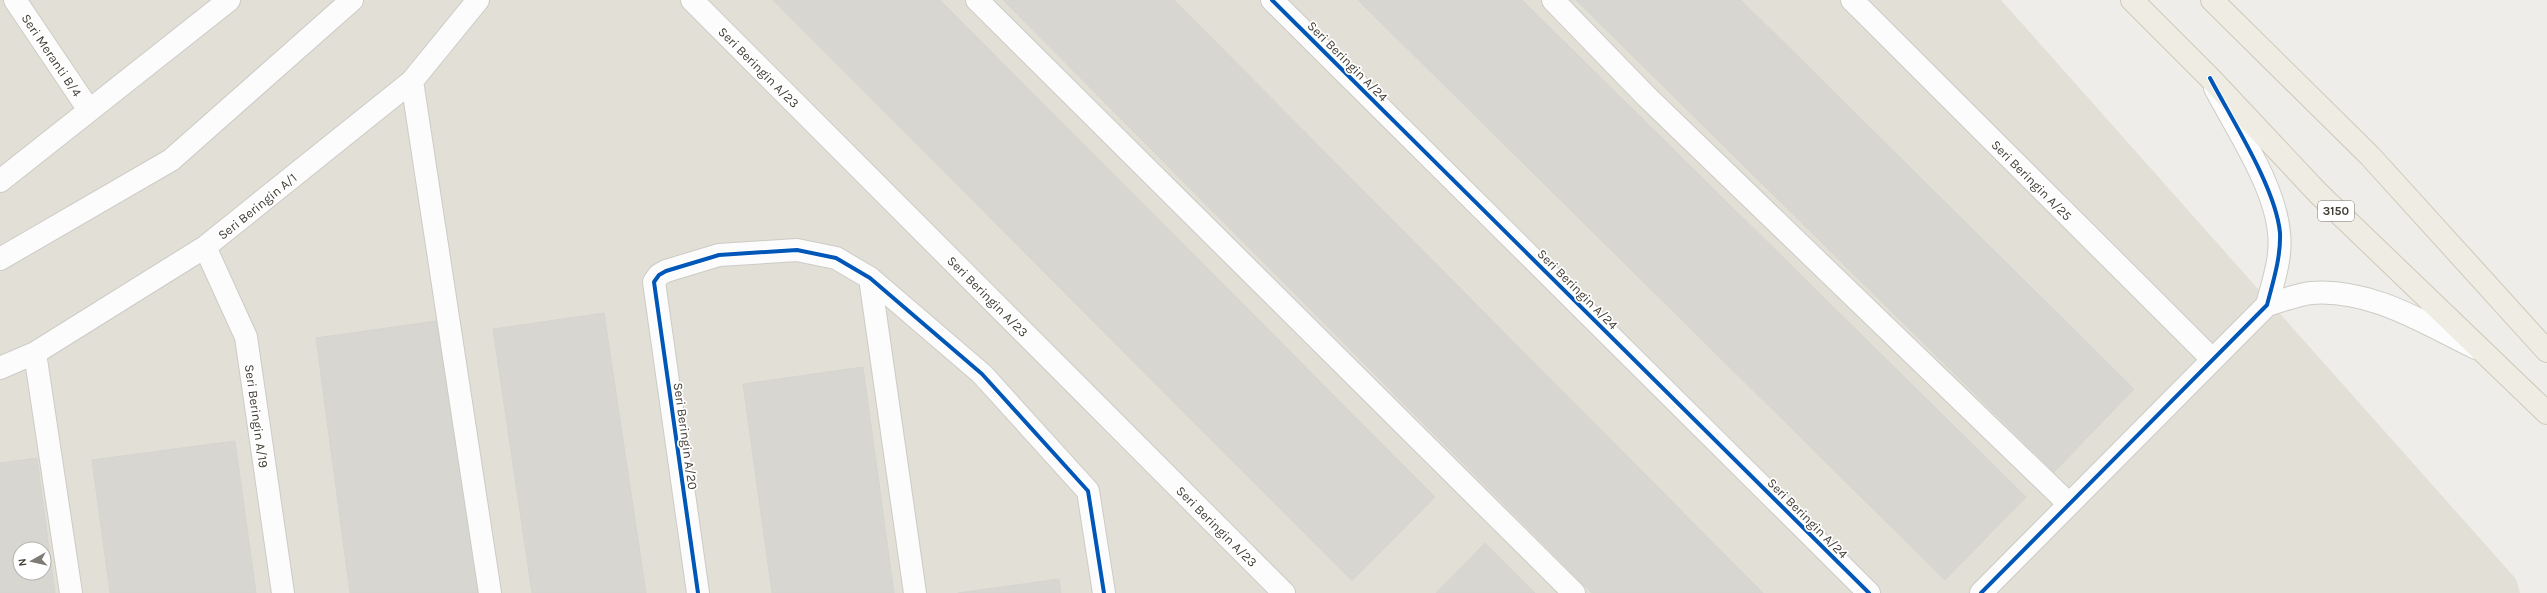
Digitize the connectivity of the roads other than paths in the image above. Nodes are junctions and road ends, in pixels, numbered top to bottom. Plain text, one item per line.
1 (15, 0) edge
2 (229, 0) edge
3 (352, 0) edge
4 (478, 0) edge
5 (692, 0) edge
6 (977, 0) edge
7 (1272, 0) edge
8 (1553, 0) edge
9 (1852, 0) edge
10 (2132, 0) edge
11 (2212, 0) edge
12 (2210, 78) junction
13 (412, 81) junction
14 (89, 110) junction
15 (0, 181) edge
16 (205, 248) junction
17 (0, 259) edge
18 (870, 278) junction
19 (2267, 305) junction
20 (2476, 348) junction
21 (2547, 351) edge
22 (35, 353) junction
23 (2212, 359) junction
24 (0, 368) edge
25 (2547, 414) edge
26 (2069, 504) junction
27 (71, 593) edge
28 (283, 593) edge
29 (490, 593) edge
30 (698, 593) edge
31 (915, 593) edge
32 (1104, 593) edge
33 (1284, 593) edge
34 (1574, 593) edge
35 (1869, 593) edge
36 (1981, 593) edge

1 - 14 street, Seri Meranti B/4
2 - 14 street
3 - 17 street
4 - 13 street, Seri Beringin A/1
5 - 33 street, Seri Beringin A/23
6 - 34 street
7 - 35 street, Seri Beringin A/24
8 - 26 street
9 - 23 street, Seri Beringin A/25
10 - 12 main road, 3150
11 - 21 main road
12 - 19 street
12 - 20 main road, 3150
13 - 16 street, Seri Beringin A/1
13 - 29 street
14 - 15 street
16 - 22 street, Seri Beringin A/1
16 - 28 street, Seri Beringin A/19
18 - 30 street, Seri Beringin A/20
18 - 31 street
18 - 32 street
19 - 20 street
19 - 23 street
20 - 25 main road, 3150
22 - 24 street, Seri Beringin A/1
22 - 27 street
23 - 26 street
26 - 36 street

